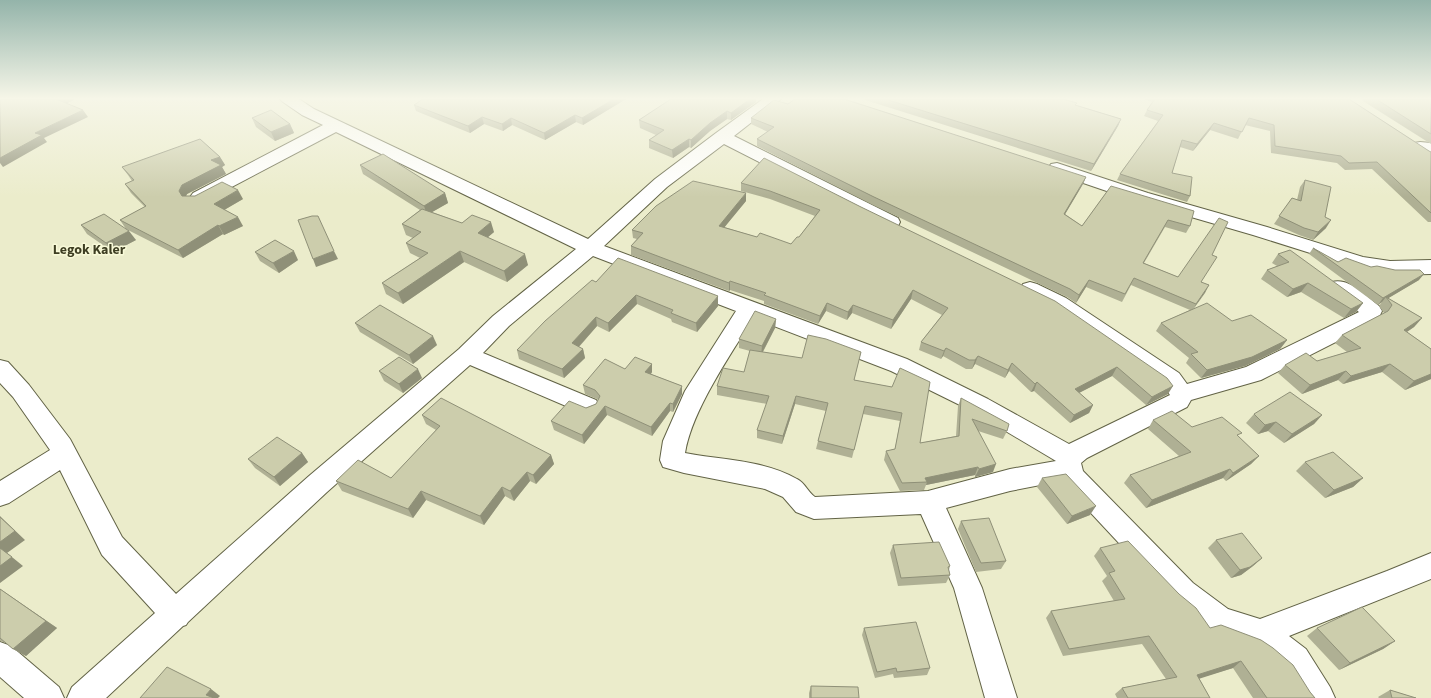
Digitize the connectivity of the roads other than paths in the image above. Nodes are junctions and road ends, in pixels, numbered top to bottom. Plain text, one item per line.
1 (325, 132) edge
2 (348, 132) edge
3 (727, 132) edge
4 (722, 136) junction
5 (1044, 164) edge
6 (194, 199) edge
7 (909, 230) edge
8 (1260, 231) junction
9 (590, 248) junction
10 (1431, 267) edge
11 (1009, 279) edge
12 (749, 307) junction
13 (467, 355) junction
14 (0, 368) edge
15 (1182, 394) junction
16 (588, 406) edge
17 (64, 454) junction
18 (1069, 463) junction
19 (0, 495) edge
20 (928, 502) junction
21 (1431, 566) edge
22 (176, 615) junction
23 (1260, 633) junction
24 (0, 657) edge
25 (48, 698) edge
26 (83, 698) edge
27 (1001, 698) edge
28 (1319, 698) edge

1 - 6 street
2 - 9 street
3 - 4 street
4 - 7 street
4 - 9 street
5 - 8 street
8 - 10 street
8 - 15 street
9 - 12 street
9 - 13 street
11 - 15 street
12 - 18 street
12 - 20 street
13 - 16 street
13 - 22 street
14 - 17 street
15 - 18 street
17 - 19 street
17 - 22 street
18 - 20 street
18 - 23 street
20 - 27 street
21 - 23 street
22 - 26 street
23 - 28 street
24 - 25 street

